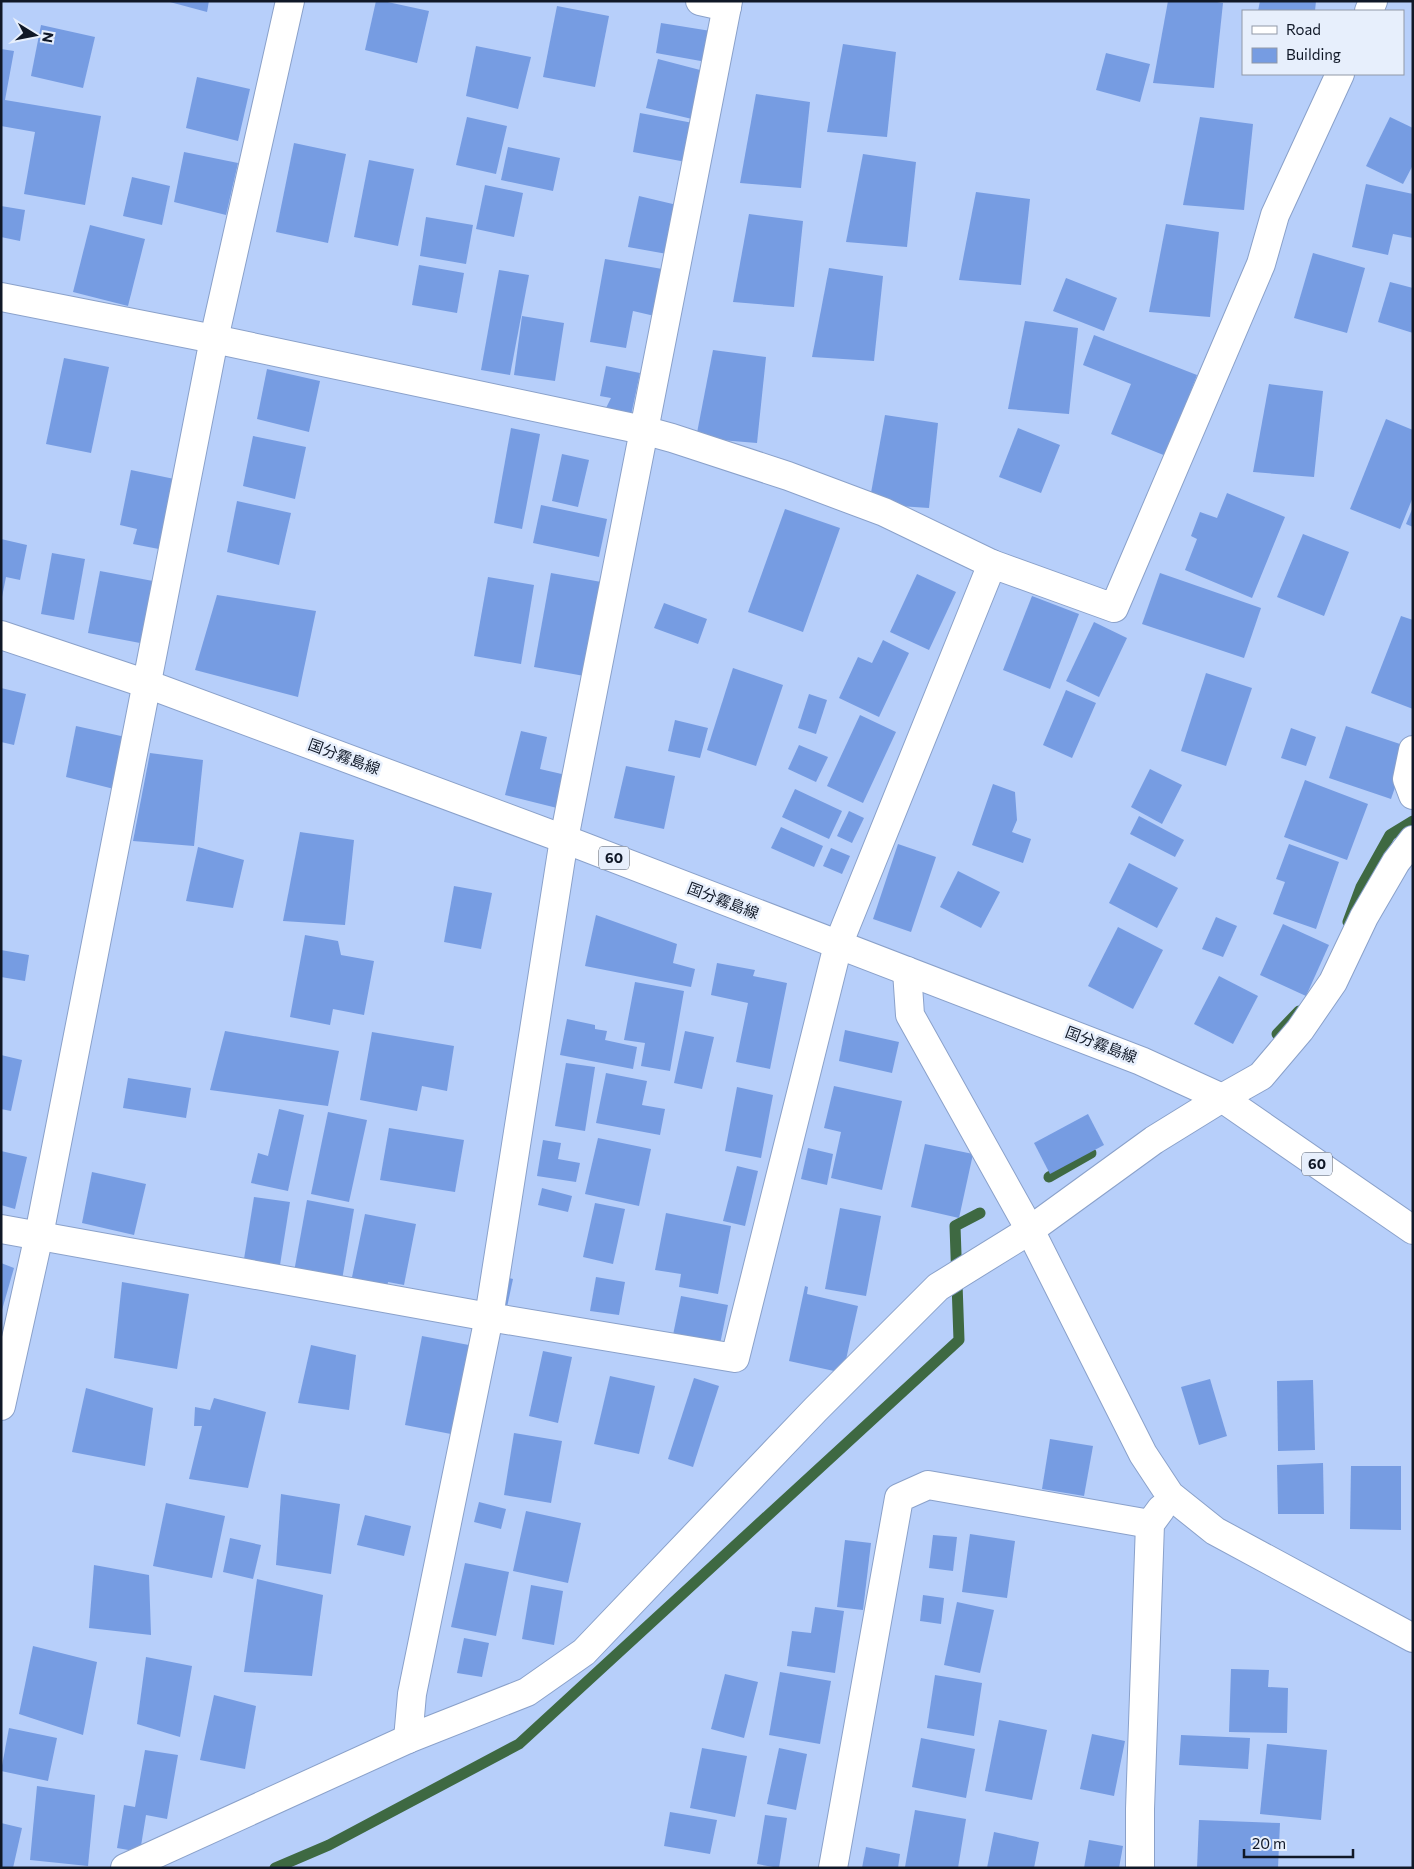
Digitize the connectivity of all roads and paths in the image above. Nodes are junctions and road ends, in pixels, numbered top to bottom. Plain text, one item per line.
1 (290, 1) edge
2 (700, 1) edge
3 (727, 4) edge
4 (1340, 75) edge
5 (1, 297) edge
6 (214, 339) junction
7 (643, 430) junction
8 (992, 564) junction
9 (1, 634) edge
10 (147, 684) junction
11 (1413, 750) edge
12 (1410, 787) edge
13 (564, 839) junction
14 (1413, 840) edge
15 (838, 945) junction
16 (907, 971) junction
17 (1222, 1098) junction
18 (1, 1229) edge
19 (1030, 1230) junction
20 (1413, 1230) edge
21 (38, 1235) junction
22 (489, 1317) junction
23 (1, 1406) edge
24 (1170, 1495) junction
25 (1150, 1524) junction
26 (1413, 1638) edge
27 (408, 1739) junction
28 (125, 1868) edge
29 (833, 1868) edge
30 (1140, 1868) edge

1 - 6 street
2 - 3 street
3 - 7 street
4 - 8 street
5 - 6 street
6 - 7 street
6 - 10 street
7 - 8 street
7 - 13 street
8 - 15 street
9 - 10 street, 国分霧島線 / 60
10 - 13 street, 国分霧島線 / 60
10 - 21 street
11 - 12 street
13 - 15 street, 国分霧島線 / 60
13 - 22 street
14 - 17 street
15 - 16 street, 国分霧島線 / 60
15 - 22 street
16 - 17 street, 国分霧島線 / 60
16 - 19 street
17 - 19 street
17 - 20 street, 国分霧島線 / 60
18 - 21 street
19 - 24 street
19 - 27 street
21 - 22 street
21 - 23 street
22 - 27 street
24 - 25 street
24 - 26 street
25 - 29 street
25 - 30 street
27 - 28 street

